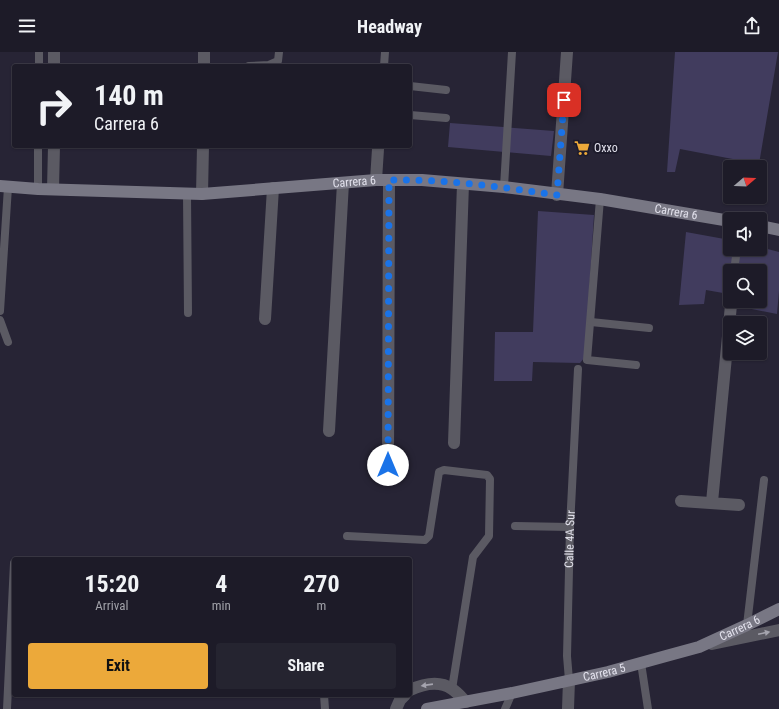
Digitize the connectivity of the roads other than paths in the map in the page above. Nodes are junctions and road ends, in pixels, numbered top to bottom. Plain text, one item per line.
1 (39, 52) edge
2 (54, 52) edge
3 (204, 52) edge
4 (279, 52) edge
5 (385, 52) edge
6 (512, 52) edge
7 (567, 52) edge
8 (39, 64) edge
9 (54, 64) edge
10 (204, 64) edge
11 (270, 64) edge
12 (384, 64) edge
13 (412, 86) edge
14 (446, 90) dead end
15 (412, 115) edge
16 (446, 118) dead end
17 (38, 148) edge
18 (54, 148) edge
19 (203, 148) edge
20 (378, 148) edge
21 (376, 180) junction
22 (389, 180) junction
23 (343, 183) junction
24 (462, 184) junction
25 (4, 187) edge
26 (273, 188) junction
27 (504, 188) junction
28 (53, 189) junction
29 (38, 190) junction
30 (188, 194) junction
31 (202, 194) junction
32 (557, 195) junction
33 (600, 199) junction
34 (723, 220) edge
35 (767, 227) edge
36 (779, 230) edge
37 (731, 308) edge
38 (0, 311) edge
39 (188, 312) dead end
40 (265, 319) dead end
41 (0, 320) edge
42 (591, 322) junction
43 (649, 328) dead end
44 (8, 342) dead end
45 (636, 365) dead end
46 (578, 369) dead end
47 (330, 431) dead end
48 (454, 443) dead end
49 (388, 465) dead end
50 (764, 480) dead end
51 (681, 501) dead end
52 (712, 502) junction
53 (739, 505) dead end
54 (515, 526) dead end
55 (570, 527) junction
56 (347, 536) dead end
57 (12, 603) edge
58 (779, 608) edge
59 (747, 625) junction
60 (779, 630) edge
61 (699, 647) junction
62 (641, 663) junction
63 (569, 680) junction
64 (452, 688) junction
65 (412, 689) edge
66 (512, 694) junction
67 (324, 697) edge
68 (403, 697) edge
69 (466, 702) junction
70 (7, 709) edge
71 (325, 709) edge
72 (396, 709) edge
73 (427, 709) edge
74 (505, 709) edge
75 (568, 709) edge
76 (648, 709) edge

1 - 8 lane
2 - 9 street
3 - 10 street
4 - 11 lane
5 - 12 lane
6 - 27 lane
7 - 32 street
13 - 14 lane
15 - 16 lane
17 - 29 lane
18 - 28 street
19 - 31 street
20 - 21 street
21 - 22 main road, Carrera 6
21 - 23 main road, Carrera 6
22 - 24 main road, Carrera 6
22 - 49 street
23 - 26 main road, Carrera 6
23 - 47 street
24 - 27 main road, Carrera 6
24 - 48 street
25 - 29 main road, Carrera 6
25 - 38 lane
26 - 31 main road, Carrera 6
26 - 40 street
27 - 32 main road, Carrera 6
28 - 29 main road, Carrera 6
28 - 30 main road, Carrera 6
30 - 31 main road, Carrera 6
30 - 39 lane
32 - 33 main road, Carrera 6
33 - 34 main road, Carrera 6
33 - 42 lane
35 - 36 main road
37 - 52 street
41 - 44 lane
42 - 43 lane
42 - 45 lane
46 - 55 lane, Calle 4A Sur
50 - 59 lane
51 - 52 street
52 - 53 street
54 - 55 lane
55 - 63 lane, Calle 4A Sur
56 - 64 lane
57 - 70 lane
58 - 59 main road, Carrera 6
59 - 61 main road, Carrera 6
61 -> 60 street, Carrera 5
61 - 62 main road, Carrera 5
62 - 63 main road, Carrera 5
62 - 76 lane
63 - 66 main road, Carrera 5
63 - 75 street, Calle 4A Sur
64 -> 65 street
64 - 69 street
66 - 69 main road, Carrera 5
66 - 74 lane
67 - 71 lane
68 - 72 street
69 - 73 main road, Carrera 5

